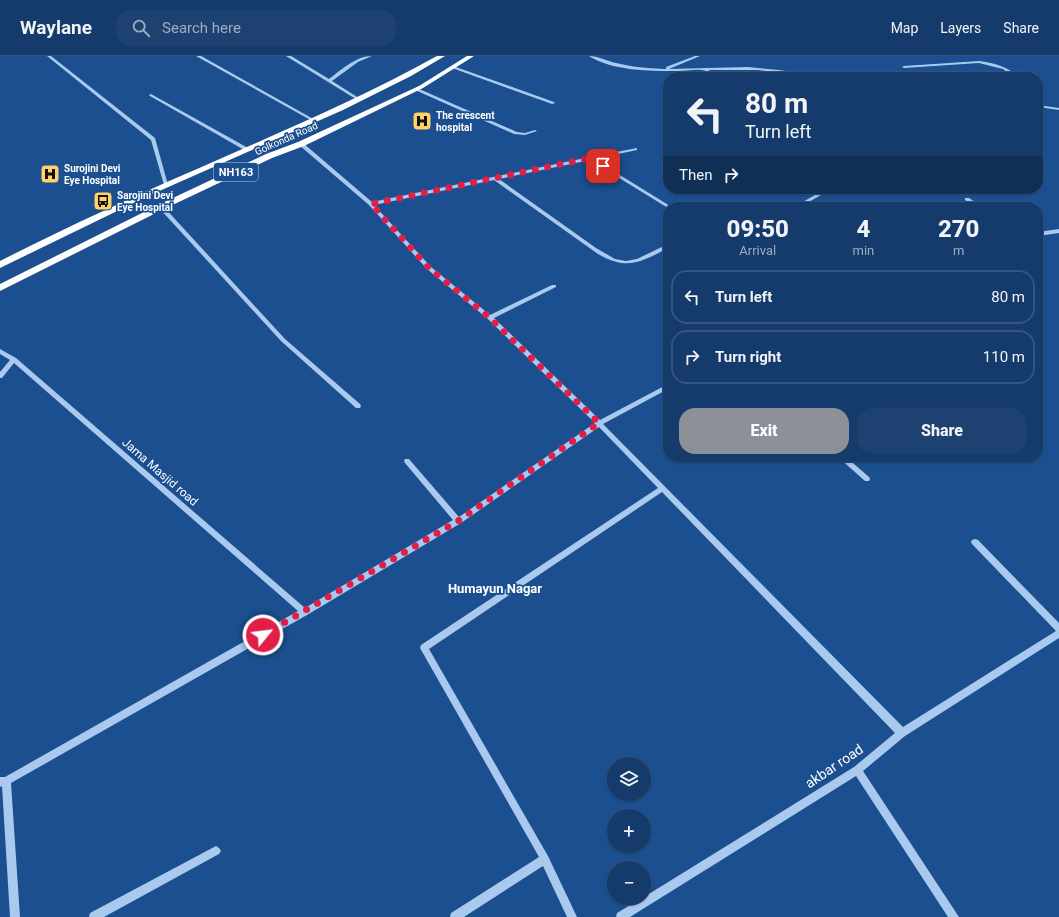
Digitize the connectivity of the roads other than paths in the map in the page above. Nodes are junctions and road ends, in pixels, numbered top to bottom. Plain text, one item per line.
1 (49, 56) edge
2 (198, 56) edge
3 (288, 56) edge
4 (370, 56) edge
5 (442, 56) edge
6 (471, 56) edge
7 (591, 56) edge
8 (698, 56) edge
9 (453, 67) junction
10 (904, 67) dead end
11 (703, 68) junction
12 (659, 71) junction
13 (711, 72) edge
14 (785, 72) edge
15 (1011, 72) edge
16 (330, 82) junction
17 (416, 89) junction
18 (150, 95) dead end
19 (360, 100) junction
20 (554, 103) dead end
21 (1043, 107) edge
22 (1059, 109) edge
23 (315, 121) junction
24 (536, 131) dead end
25 (301, 144) junction
26 (635, 149) dead end
27 (248, 150) junction
28 (590, 158) junction
29 (495, 178) junction
30 (166, 185) junction
31 (822, 194) edge
32 (968, 199) dead end
33 (809, 202) edge
34 (973, 202) edge
35 (371, 204) junction
36 (663, 204) edge
37 (161, 207) junction
38 (1059, 231) edge
39 (1043, 233) edge
40 (663, 248) edge
41 (0, 265) edge
42 (554, 286) dead end
43 (0, 288) edge
44 (490, 318) junction
45 (0, 351) edge
46 (14, 359) junction
47 (0, 376) edge
48 (663, 389) edge
49 (358, 406) dead end
50 (599, 423) junction
51 (407, 461) dead end
52 (847, 462) edge
53 (867, 479) dead end
54 (663, 488) junction
55 (458, 521) junction
56 (976, 542) dead end
57 (304, 612) junction
58 (1059, 629) edge
59 (1059, 634) edge
60 (902, 733) junction
61 (857, 770) junction
62 (3, 782) edge
63 (216, 851) dead end
64 (546, 859) junction
65 (14, 917) edge
66 (94, 917) edge
67 (455, 917) edge
68 (572, 917) edge
69 (621, 917) edge
70 (954, 917) edge

1 - 30 street
2 - 23 street
3 - 16 street
4 - 16 street
5 - 19 highway, Golkonda Road / NH163
6 - 9 highway, Golkonda Road / NH163
7 - 12 street
8 - 12 street
9 - 17 highway, Golkonda Road / NH163
9 - 20 street
10 - 15 street
11 - 12 street
11 - 13 street
11 - 14 street
16 - 19 street
17 - 24 street
17 - 25 highway, Golkonda Road / NH163
18 - 27 street
19 - 23 highway, Golkonda Road / NH163
21 - 22 street
23 - 27 highway, Golkonda Road / NH163
25 - 35 street
25 - 37 highway, Golkonda Road / NH163
26 - 28 street
27 - 30 highway, Golkonda Road / NH163
28 - 29 street
28 - 36 street
29 - 35 street
29 - 40 street
30 - 41 highway, Golkonda Road / NH163
31 - 33 street
32 - 34 street
35 - 44 street
37 - 43 highway, Golkonda Road / NH163
37 - 49 street
38 - 39 street
42 - 44 street
44 - 50 street
45 - 46 street, Jama Masjid road
46 - 47 street
46 - 57 street, Jama Masjid road
48 - 50 street
50 - 54 street
50 - 55 street
51 - 55 street
52 - 53 street
54 - 60 street
54 - 64 street
55 - 57 street
56 - 58 street
57 - 62 street
59 - 60 street, akbar road
60 - 61 street, akbar road
61 - 69 street, akbar road
61 - 70 street
62 - 65 street
63 - 66 street
64 - 67 street
64 - 68 street

